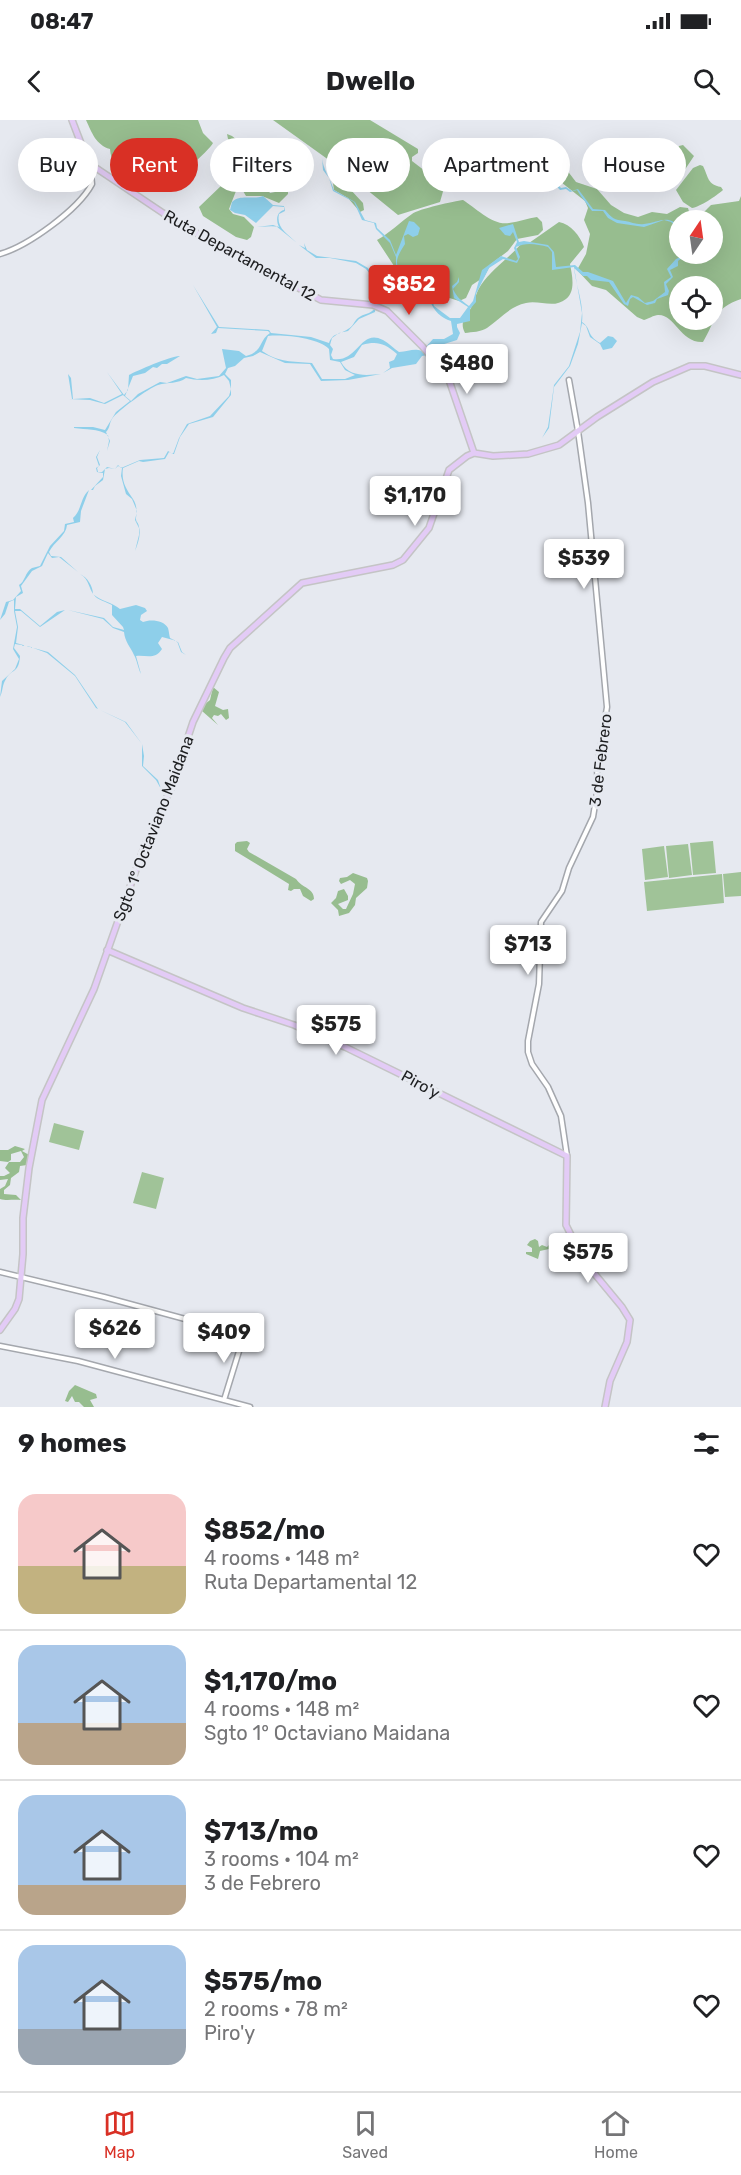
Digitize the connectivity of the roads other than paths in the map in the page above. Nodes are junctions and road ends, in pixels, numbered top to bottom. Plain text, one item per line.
1 (72, 120) edge
2 (79, 138) edge
3 (98, 167) edge
4 (86, 192) edge
5 (0, 254) edge
6 (741, 375) edge
7 (569, 380) dead end
8 (578, 431) junction
9 (474, 453) junction
10 (107, 950) junction
11 (567, 1156) junction
12 (0, 1272) edge
13 (21, 1277) junction
14 (0, 1330) edge
15 (0, 1346) edge
16 (224, 1400) junction
17 (250, 1407) edge
18 (605, 1407) edge

1 - 2 main road
3 - 9 main road, Ruta Departamental 12
4 - 5 street
6 - 8 main road
7 - 8 street, 3 de Febrero
8 - 9 main road
8 - 11 street, 3 de Febrero
9 - 10 main road, Sgto 1° Octaviano Maidana
10 - 11 main road, Piro'y
10 - 13 main road, Sgto 1° Octaviano Maidana
11 - 18 main road
12 - 13 street
13 - 14 main road, Sgto 1° Octaviano Maidana
13 - 16 street
15 - 16 street
16 - 17 street

